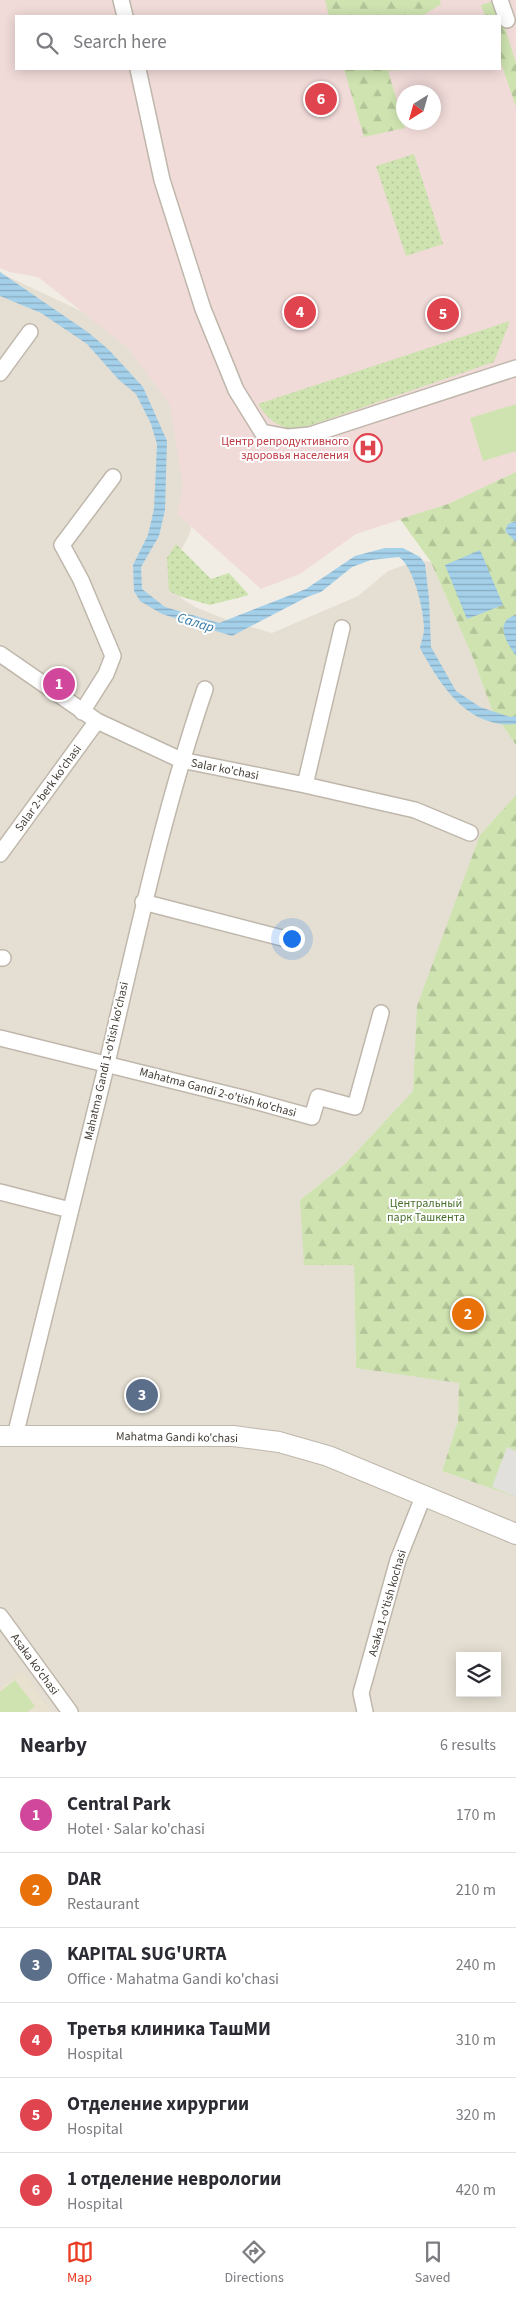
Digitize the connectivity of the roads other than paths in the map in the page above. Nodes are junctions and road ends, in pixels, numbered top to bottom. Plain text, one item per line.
1 (121, 0) edge
2 (500, 0) edge
3 (125, 15) edge
4 (507, 20) dead end
5 (138, 70) edge
6 (30, 332) dead end
7 (516, 368) edge
8 (0, 373) edge
9 (112, 477) dead end
10 (342, 628) dead end
11 (0, 654) edge
12 (205, 689) dead end
13 (82, 712) junction
14 (97, 721) junction
15 (181, 760) junction
16 (305, 784) junction
17 (470, 834) dead end
18 (0, 854) edge
19 (144, 902) junction
20 (286, 939) dead end
21 (381, 1013) dead end
22 (0, 1038) edge
23 (107, 1064) junction
24 (0, 1192) edge
25 (70, 1210) junction
26 (8, 1436) edge
27 (423, 1496) junction
28 (516, 1534) edge
29 (0, 1616) edge
30 (70, 1712) edge
31 (365, 1712) edge

1 - 3 street
2 - 4 street
5 - 7 street
6 - 8 street
9 - 13 street
10 - 16 street
11 - 13 street, Salar ko'chasi
12 - 15 street, Mahatma Gandi 1-o'tish ko'chasi
13 - 14 street, Salar ko'chasi
14 - 15 street, Salar ko'chasi
14 - 18 street, Salar 2-berk ko'chasi
15 - 16 street, Salar ko'chasi
15 - 19 street, Mahatma Gandi 1-o'tish ko'chasi
16 - 17 street, Salar ko'chasi
19 - 20 street
19 - 23 street, Mahatma Gandi 1-o'tish ko'chasi
21 - 23 street, Mahatma Gandi 2-o'tish ko'chasi
22 - 23 street, Mahatma Gandi 2-o'tish ko'chasi
23 - 25 street, Mahatma Gandi 1-o'tish ko'chasi
24 - 25 street
25 - 26 street, Mahatma Gandi 1-o'tish ko'chasi
26 - 27 street, Mahatma Gandi ko'chasi
27 - 28 street, Mahatma Gandi ko'chasi
27 - 31 street, Asaka 1-o'tish kochasi
29 - 30 street, Asaka ko'chasi

